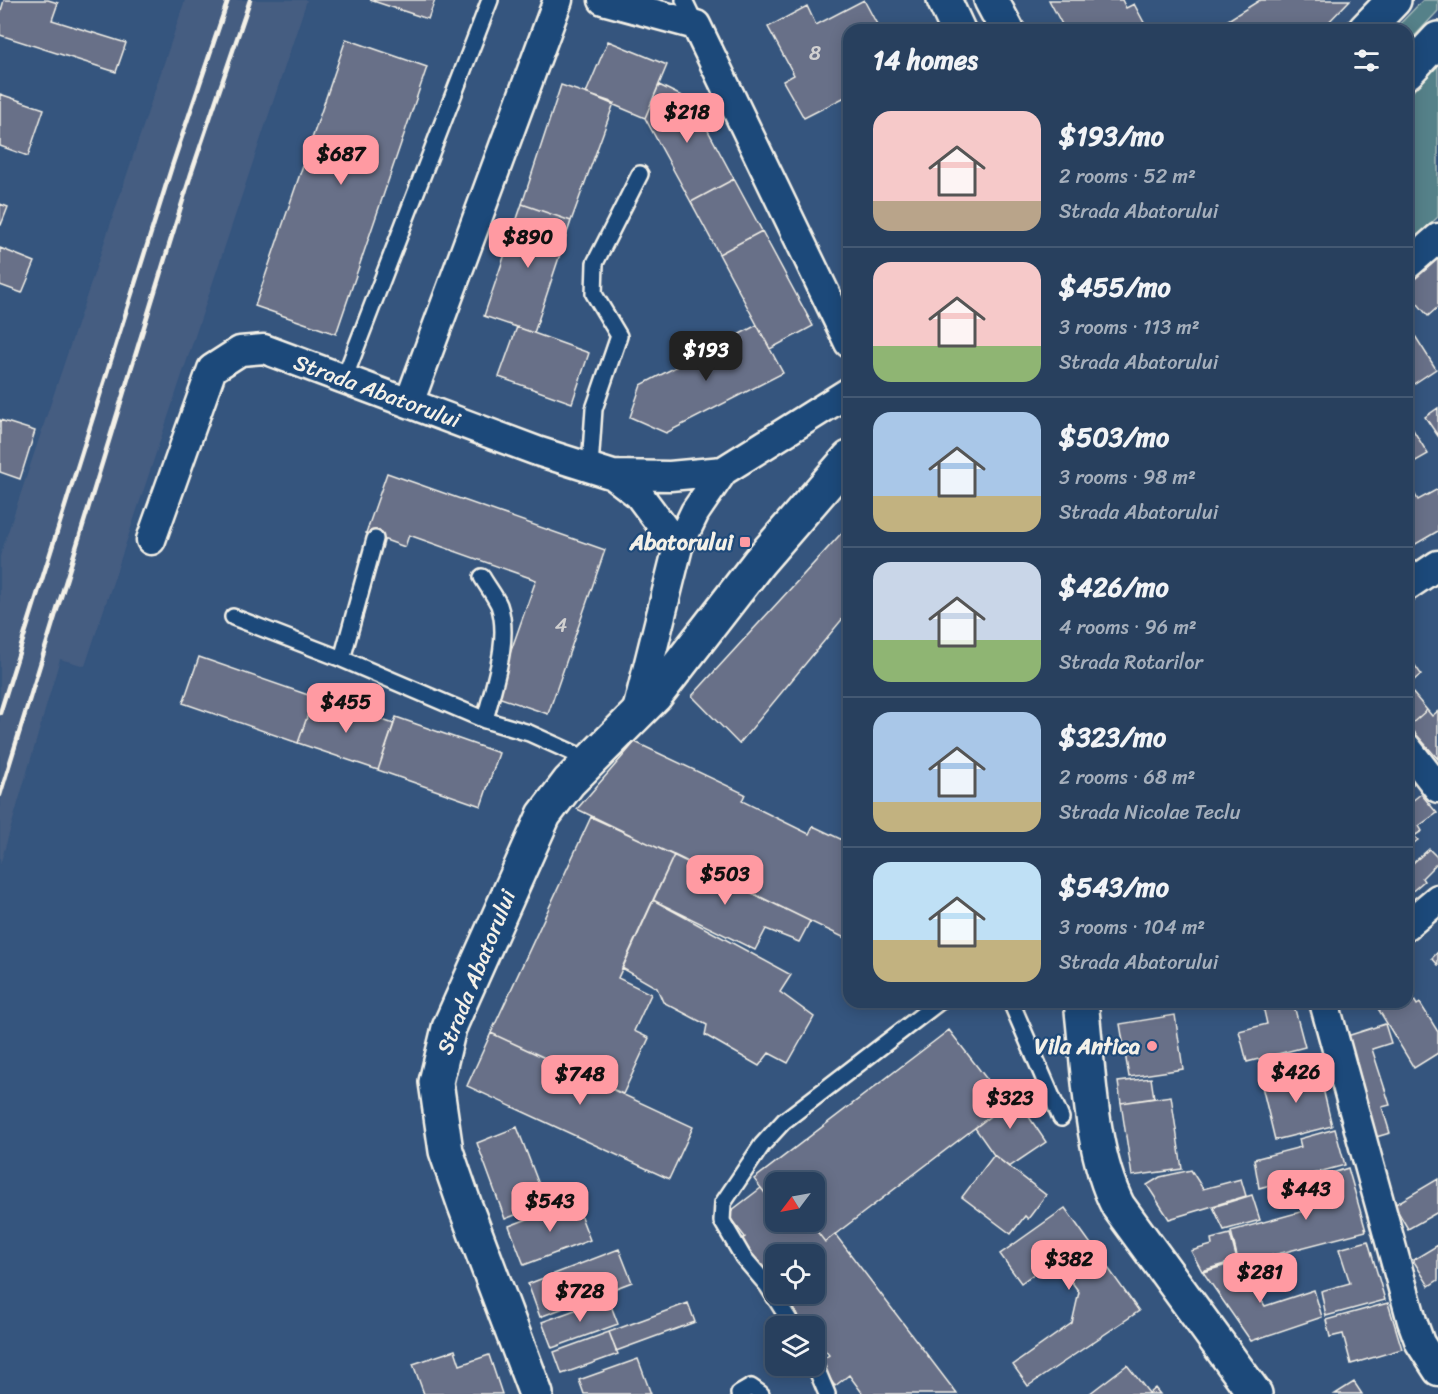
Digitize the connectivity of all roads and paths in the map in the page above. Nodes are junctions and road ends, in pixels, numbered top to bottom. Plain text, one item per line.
1 (490, 0) edge
2 (558, 0) edge
3 (603, 0) edge
4 (684, 0) edge
5 (944, 0) edge
6 (992, 0) edge
7 (1393, 0) edge
8 (955, 24) edge
9 (1004, 24) edge
10 (1371, 24) edge
11 (696, 25) junction
12 (1438, 39) edge
13 (1413, 66) edge
14 (640, 174) dead end
15 (1438, 238) edge
16 (1413, 260) edge
17 (843, 330) edge
18 (344, 379) junction
19 (843, 396) edge
20 (409, 403) junction
21 (843, 465) edge
22 (602, 471) junction
23 (723, 471) junction
24 (375, 539) dead end
25 (151, 540) dead end
26 (678, 547) junction
27 (1438, 566) edge
28 (482, 577) dead end
29 (1413, 582) edge
30 (233, 617) dead end
31 (342, 659) junction
32 (635, 719) junction
33 (485, 720) junction
34 (1413, 756) edge
35 (591, 761) junction
36 (1438, 788) edge
37 (1438, 899) edge
38 (1413, 920) edge
39 (931, 1008) edge
40 (1014, 1008) edge
41 (1082, 1008) edge
42 (1326, 1008) edge
43 (1061, 1118) dead end
44 (787, 1316) edge
45 (1438, 1371) edge
46 (820, 1376) edge
47 (536, 1394) edge
48 (739, 1394) edge
49 (761, 1394) edge
50 (827, 1394) edge
51 (1255, 1394) edge

1 - 18 lane
2 - 20 street
3 - 11 street
4 - 11 lane
5 - 8 main road
6 - 9 main road
7 - 10 main road
11 - 17 street
12 - 13 main road
14 - 22 lane
15 - 16 street
18 - 20 street, Strada Abatorului
18 - 25 street, Strada Abatorului
19 - 23 street, Strada Abatorului
20 - 22 street, Strada Abatorului
21 - 32 main road, Strada Abatorului
22 - 23 street, Strada Abatorului
22 - 26 street
23 - 26 street, Strada Abatorului
24 - 31 lane
26 - 32 street, Strada Abatorului
27 - 29 street
28 - 33 lane
30 - 31 lane
31 - 33 lane
32 - 35 main road, Strada Abatorului
33 - 35 lane
34 - 36 street
35 - 47 main road, Strada Abatorului
37 - 38 street
39 - 44 lane
40 - 43 lane
41 - 51 main road
42 - 45 street
46 - 50 lane
48 - 49 lane

